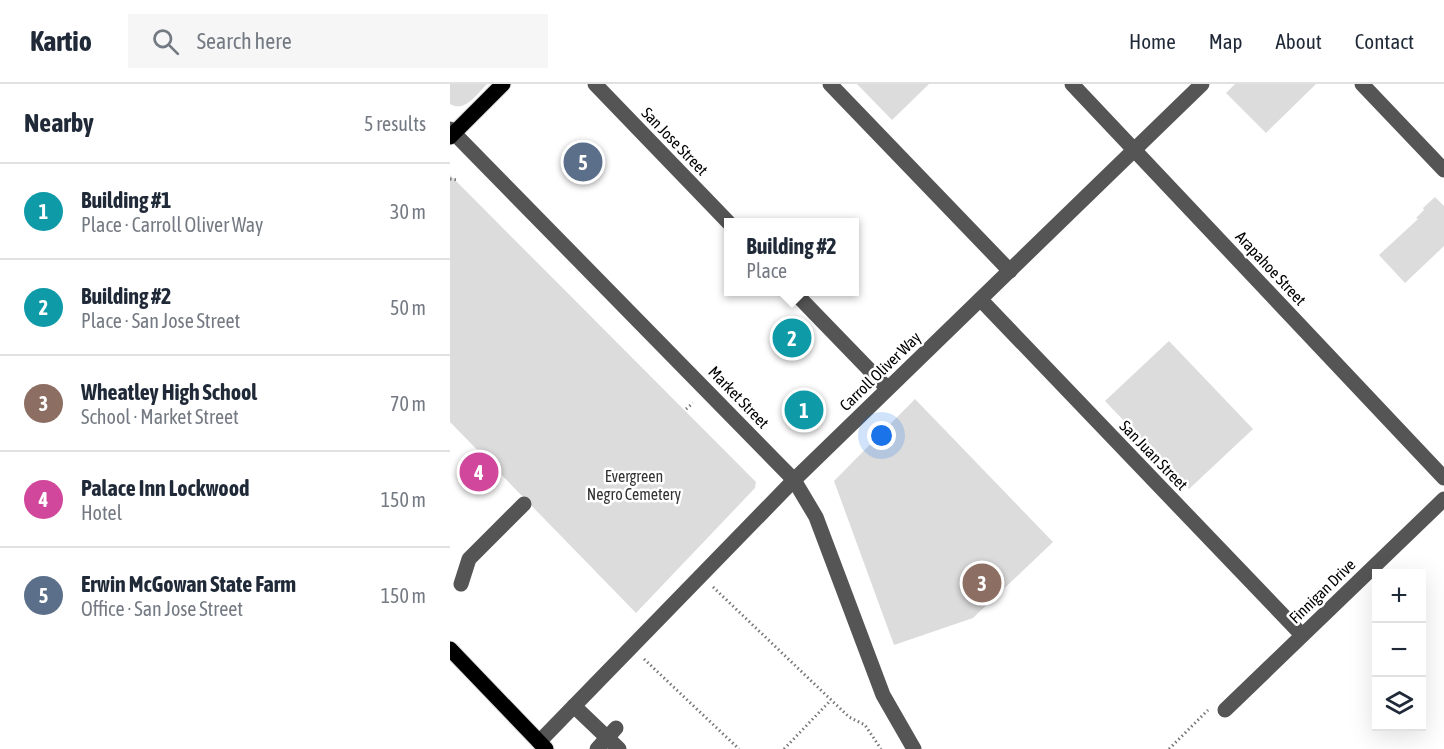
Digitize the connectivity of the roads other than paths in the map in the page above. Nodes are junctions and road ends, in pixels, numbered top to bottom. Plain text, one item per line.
1 (503, 84) edge
2 (596, 84) edge
3 (830, 84) edge
4 (1072, 84) edge
5 (1202, 84) edge
6 (1362, 84) edge
7 (451, 133) edge
8 (1134, 150) junction
9 (1444, 170) edge
10 (724, 218) edge
11 (1010, 271) junction
12 (799, 296) edge
13 (981, 300) junction
14 (887, 388) junction
15 (1444, 478) edge
16 (794, 480) junction
17 (1444, 499) edge
18 (524, 504) dead end
19 (461, 584) dead end
20 (1302, 635) junction
21 (450, 649) edge
22 (574, 706) junction
23 (1225, 710) dead end
24 (607, 738) edge
25 (543, 746) edge
26 (619, 749) edge
27 (915, 749) edge

1 - 7 main road
2 - 10 street, San Jose Street
3 - 11 street
4 - 8 street, Arapahoe Street
5 - 8 street, Carroll Oliver Way
6 - 9 street
7 - 16 street, Market Street
8 - 11 street, Carroll Oliver Way
8 - 15 street, Arapahoe Street
11 - 13 street, Carroll Oliver Way
12 - 14 street
13 - 14 street, Carroll Oliver Way
13 - 20 street, San Juan Street
14 - 16 street, Carroll Oliver Way
16 - 22 street, Carroll Oliver Way
16 - 27 street, Market Street
17 - 20 street, Finnigan Drive
18 - 19 street
20 - 23 street, Finnigan Drive
21 - 25 main road
22 - 24 street
22 - 25 street, Carroll Oliver Way
24 - 26 street

